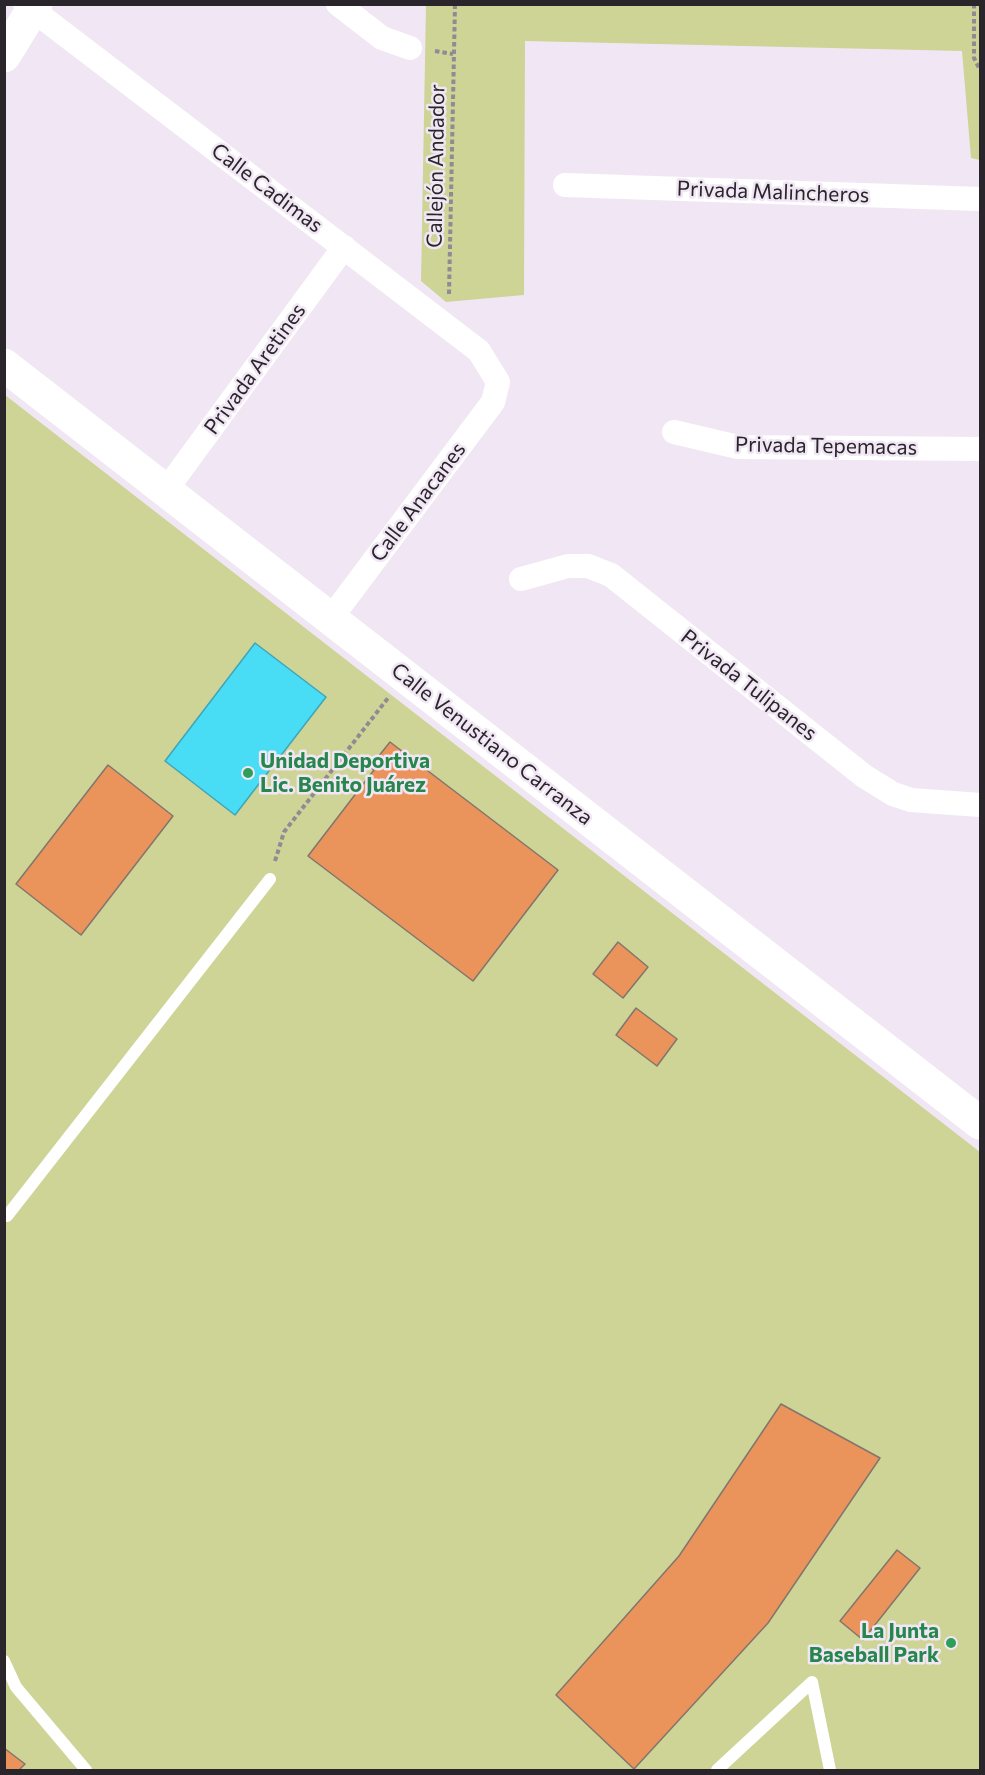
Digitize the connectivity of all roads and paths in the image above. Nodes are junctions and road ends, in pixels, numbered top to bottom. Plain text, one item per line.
1 (338, 4) edge
2 (455, 4) edge
3 (974, 4) edge
4 (31, 6) edge
5 (410, 48) dead end
6 (4, 56) edge
7 (981, 70) edge
8 (565, 185) dead end
9 (981, 199) edge
10 (344, 247) junction
11 (448, 328) junction
12 (4, 365) edge
13 (498, 382) joint
14 (674, 432) dead end
15 (981, 450) edge
16 (166, 490) junction
17 (521, 579) dead end
18 (331, 618) junction
19 (405, 676) junction
20 (981, 805) edge
21 (270, 879) joint
22 (981, 1123) edge
23 (5, 1218) edge
24 (4, 1661) edge
25 (86, 1770) edge
26 (717, 1770) edge
27 (830, 1770) edge

1 - 5 street
2 - 11 path, Callejón Andador
3 - 7 path
4 - 6 street
4 - 10 street, Calle Cadimas
8 - 9 street, Privada Malincheros
10 - 11 street, Calle Cadimas
10 - 16 street, Privada Aretines
11 - 13 street, Calle Cadimas
12 - 16 street, Calle Venustiano Carranza
13 - 18 street, Calle Anacanes
14 - 15 street, Privada Tepemacas
16 - 18 street, Calle Venustiano Carranza
17 - 20 street, Privada Tulipanes
18 - 19 street, Calle Venustiano Carranza
19 - 21 path
19 - 22 street, Calle Venustiano Carranza
21 - 23 lane
24 - 25 lane
26 - 27 lane

